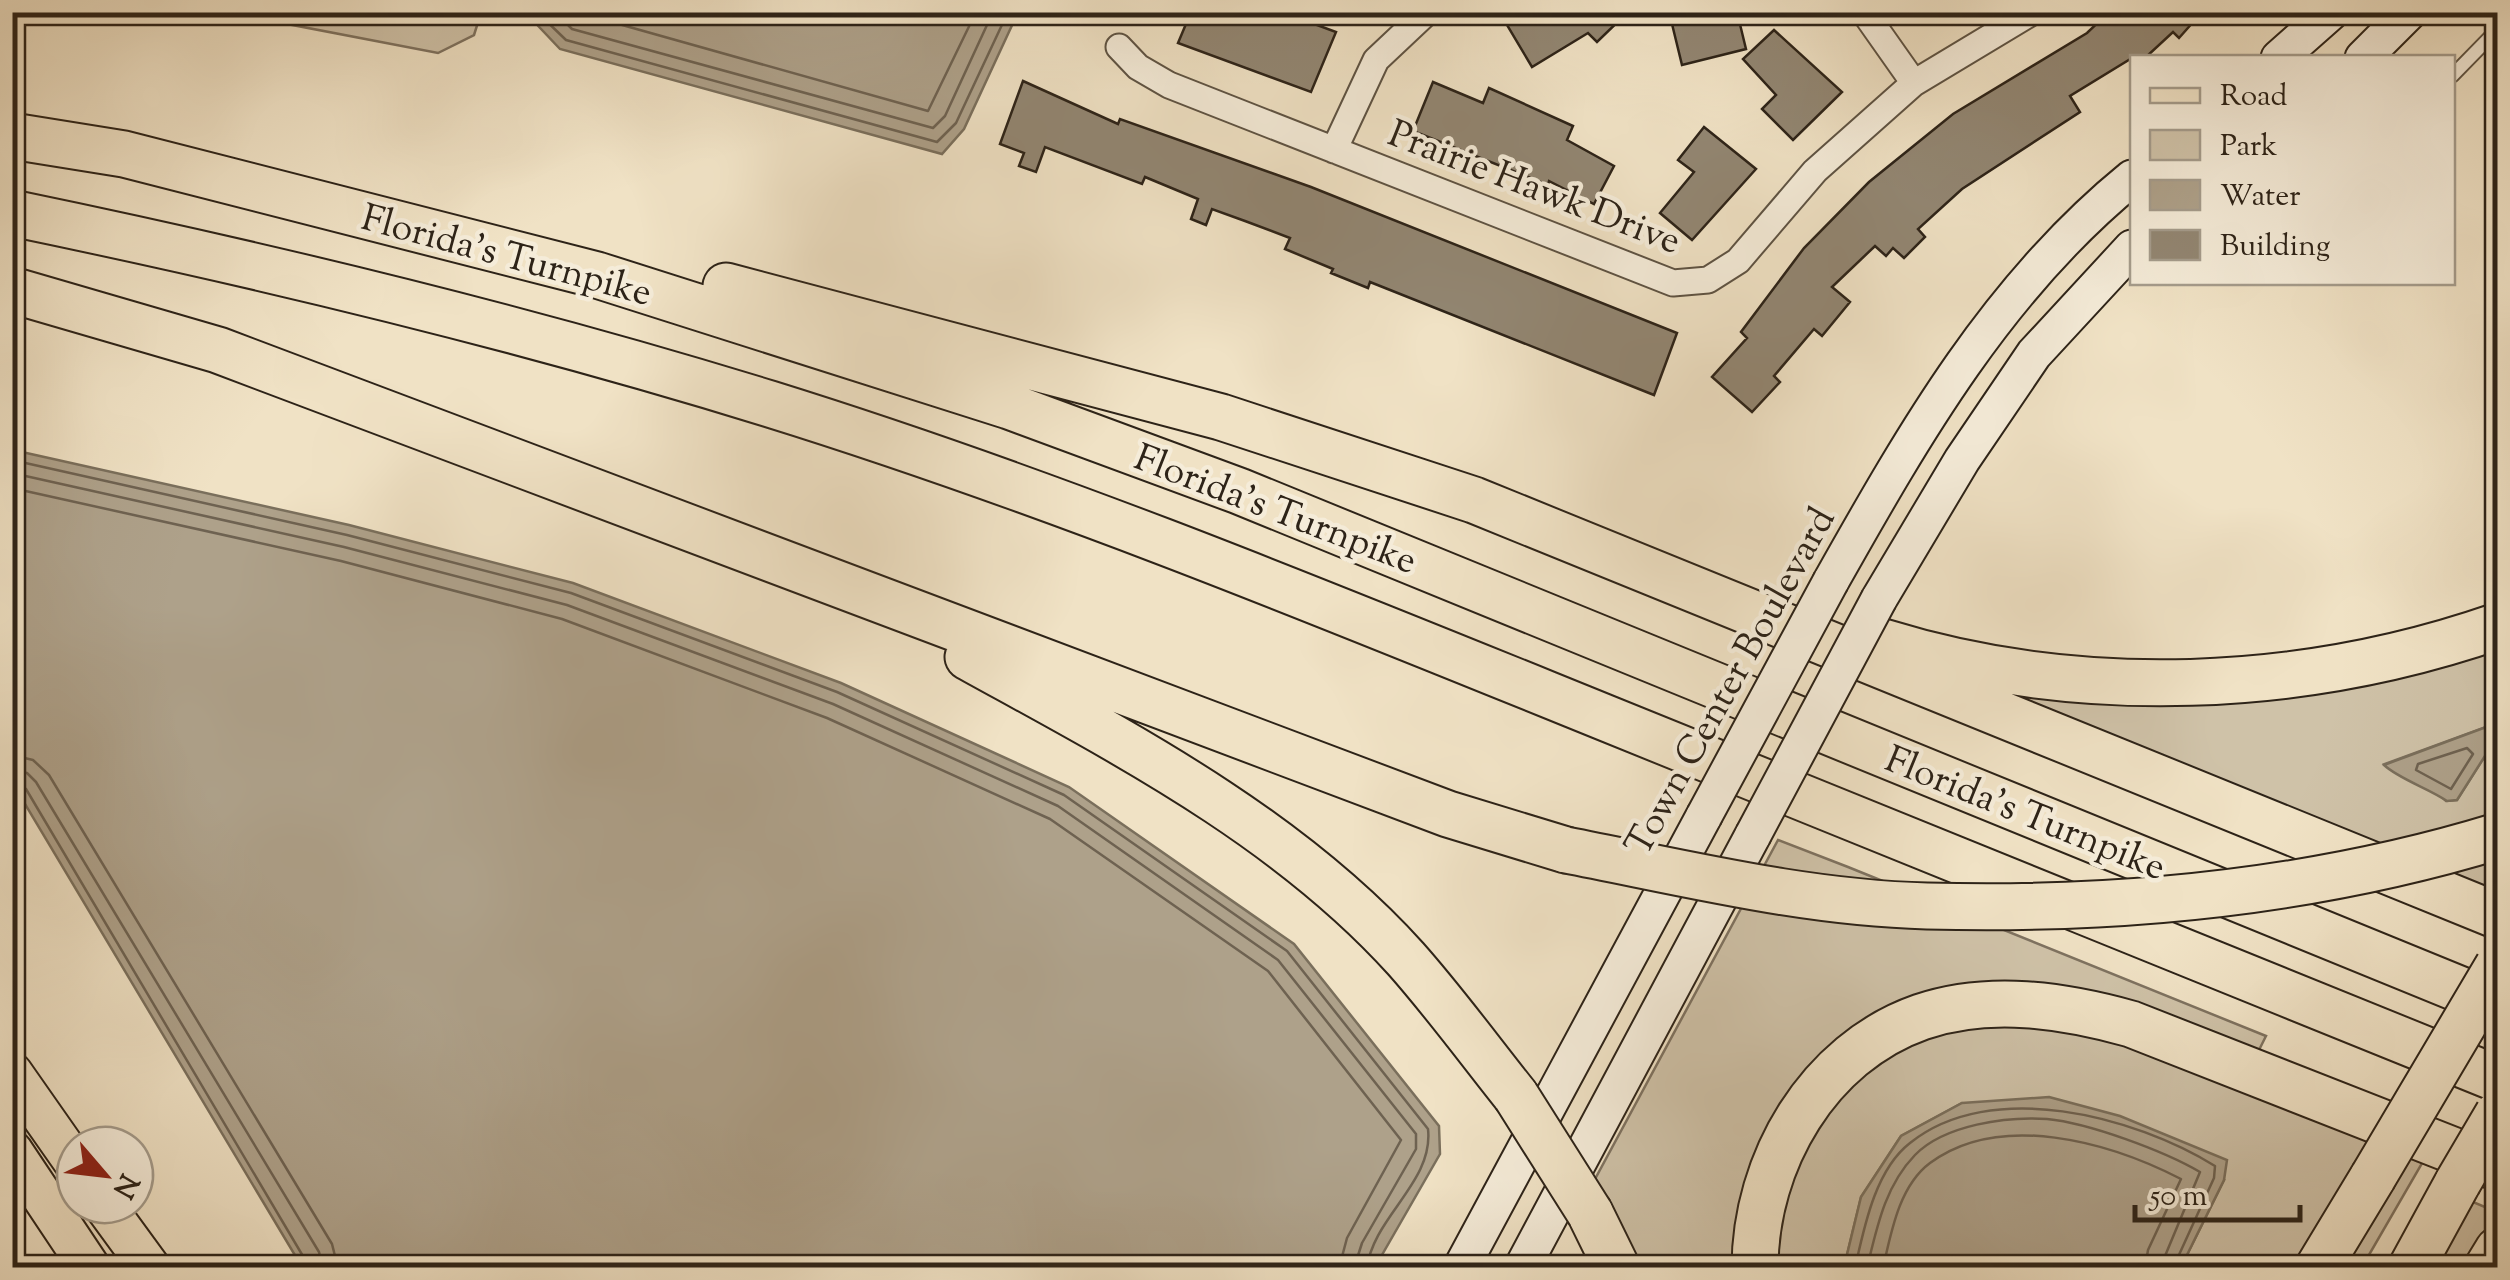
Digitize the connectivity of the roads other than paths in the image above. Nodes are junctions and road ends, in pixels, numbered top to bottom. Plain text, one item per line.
1 (1427, 12) edge
2 (1864, 12) edge
3 (2032, 12) edge
4 (2331, 12) edge
5 (2409, 12) edge
6 (2498, 29) edge
7 (1119, 47) dead end
8 (2282, 55) edge
9 (2366, 55) edge
10 (2455, 73) edge
11 (1914, 83) junction
12 (12, 136) edge
13 (1334, 150) junction
14 (124, 154) junction
15 (2130, 180) edge
16 (12, 213) edge
17 (2130, 250) edge
18 (12, 290) edge
19 (732, 543) junction
20 (1670, 577) junction
21 (2498, 626) edge
22 (2498, 836) edge
23 (2498, 916) edge
24 (2498, 966) edge
25 (2498, 1005) edge
26 (12, 1073) edge
27 (2498, 1079) edge
28 (2498, 1114) edge
29 (55, 1134) edge
30 (12, 1151) edge
31 (2478, 1175) edge
32 (119, 1225) edge
33 (2498, 1250) edge
34 (90, 1268) edge
35 (150, 1268) edge
36 (1461, 1268) edge
37 (1522, 1268) edge
38 (1618, 1268) edge
39 (1755, 1268) edge
40 (2318, 1268) edge
41 (2412, 1268) edge
42 (2487, 1268) edge

1 - 13 street
2 - 11 street
3 - 11 street, Prairie Hawk Drive
4 - 8 main road
5 - 9 main road
6 - 10 lane
7 - 13 street, Prairie Hawk Drive
11 - 13 street, Prairie Hawk Drive
12 - 14 highway, Florida's Turnpike
14 - 20 highway
14 - 25 highway, Florida's Turnpike
15 - 36 main road, Town Center Boulevard, bridge
16 - 27 highway, Florida's Turnpike
17 - 37 main road, bridge
18 - 19 highway
19 - 22 highway, bridge
19 - 38 highway, bridge
20 - 21 highway
20 - 23 highway
24 - 40 highway, bridge
26 - 29 main road
28 - 31 highway, bridge
30 - 34 main road
31 - 39 highway
31 - 41 highway
32 - 35 main road
33 - 42 highway

